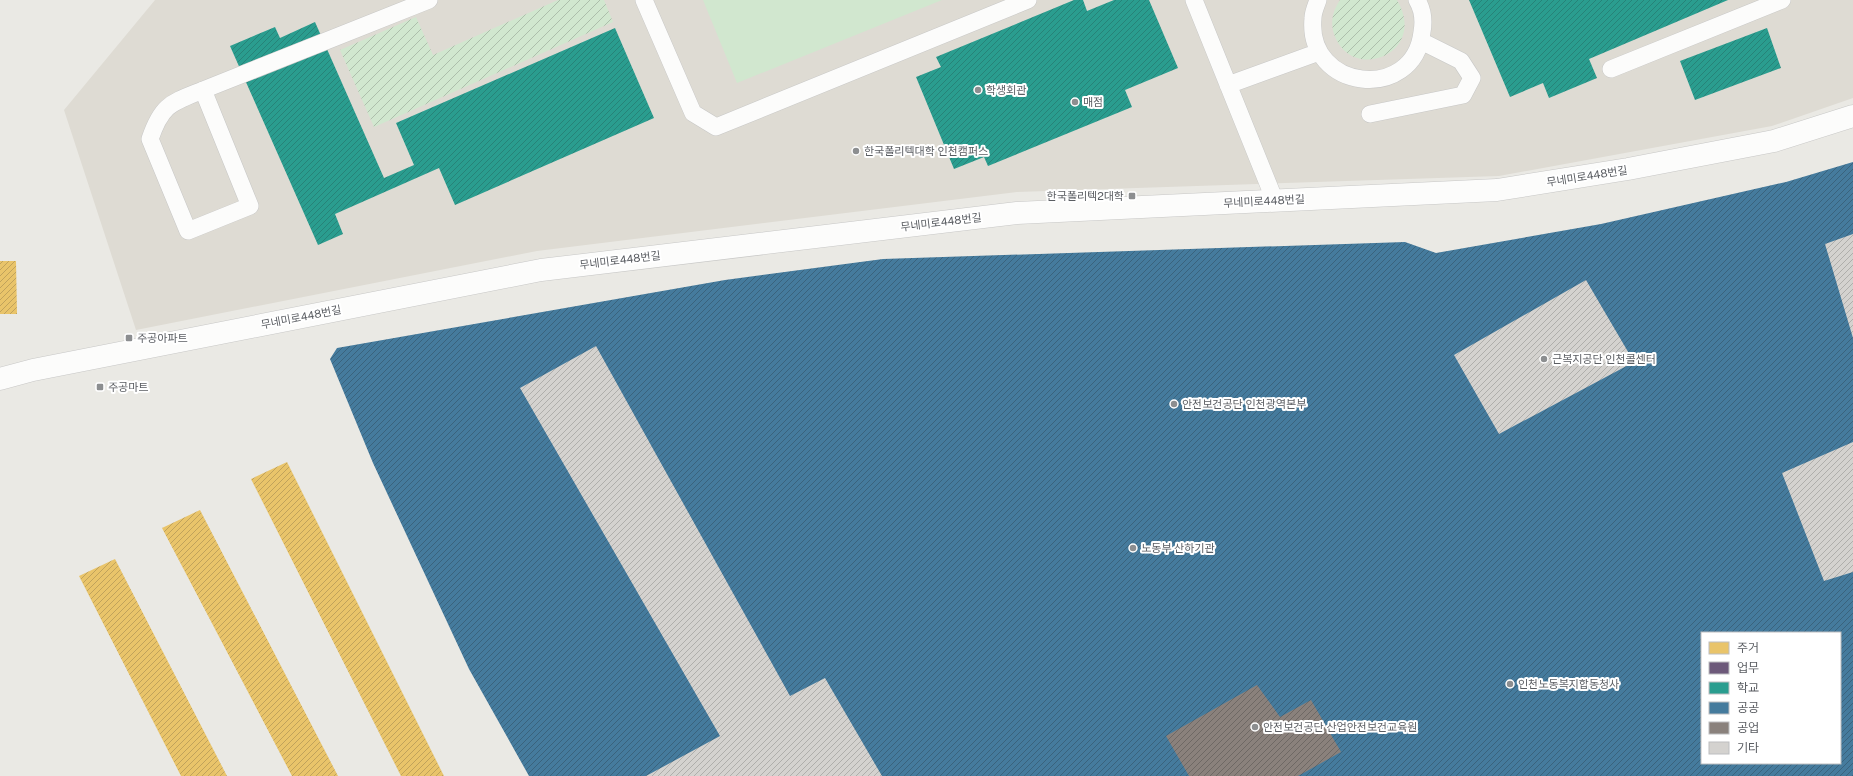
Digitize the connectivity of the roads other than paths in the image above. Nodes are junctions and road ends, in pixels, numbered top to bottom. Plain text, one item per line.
1 (429, 0) edge
2 (644, 0) edge
3 (1028, 0) edge
4 (1194, 0) edge
5 (1318, 0) edge
6 (1417, 0) edge
7 (1782, 0) edge
8 (1422, 41) junction
9 (1319, 52) junction
10 (1611, 69) dead end
11 (1228, 85) junction
12 (203, 90) junction
13 (1370, 114) dead end
14 (1853, 116) edge
15 (1274, 200) junction
16 (0, 379) edge

1 - 12 lane
2 - 3 lane
4 - 11 lane
5 - 9 lane
6 - 8 lane
7 - 10 lane
8 - 9 lane
8 - 13 lane
9 - 11 lane
11 - 15 lane
12 - 12 lane
14 - 15 street, 무네미로448번길
15 - 16 street, 무네미로448번길

